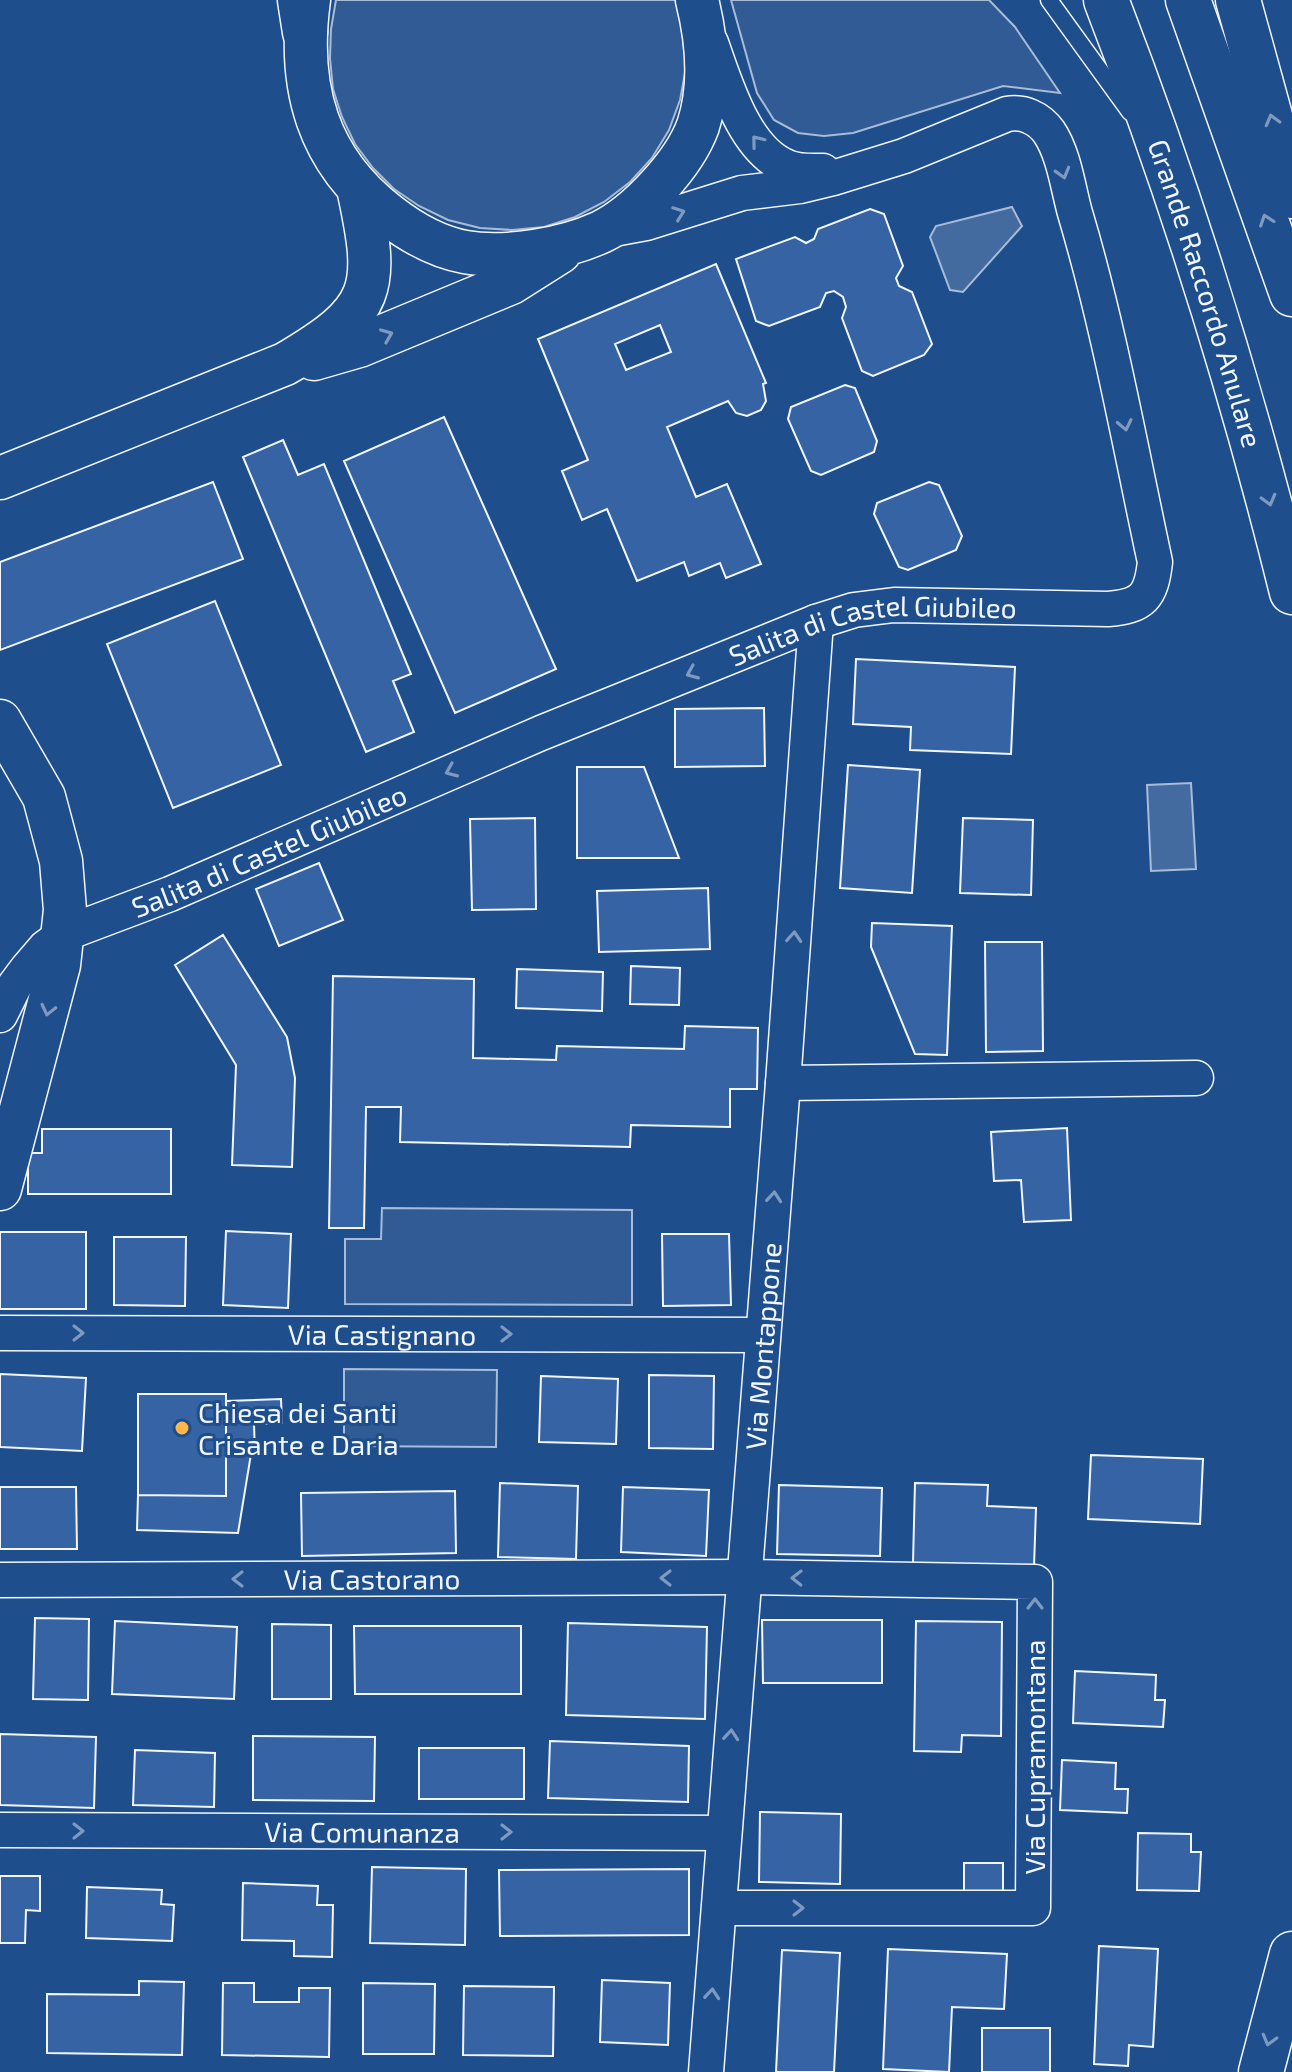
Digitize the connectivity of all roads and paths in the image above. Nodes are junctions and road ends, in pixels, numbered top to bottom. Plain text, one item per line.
1 (1049, 0) edge
2 (1106, 0) edge
3 (1188, 0) edge
4 (1238, 0) edge
5 (700, 10) edge
6 (305, 11) edge
7 (1167, 165) junction
8 (852, 171) junction
9 (358, 188) junction
10 (1292, 196) edge
11 (588, 236) junction
12 (1292, 294) edge
13 (285, 364) junction
14 (8, 478) edge
15 (1292, 592) edge
16 (816, 622) junction
17 (0, 721) edge
18 (64, 934) junction
19 (0, 1015) edge
20 (1196, 1078) dead end
21 (783, 1083) junction
22 (0, 1189) edge
23 (0, 1333) edge
24 (763, 1335) junction
25 (744, 1577) junction
26 (0, 1580) edge
27 (0, 1830) edge
28 (723, 1833) junction
29 (720, 1908) junction
30 (1292, 1954) edge
31 (706, 2072) edge
32 (1261, 2072) edge

1 - 7 lane
2 - 7 highway, Grande Raccordo Anulare
12 -> 3 highway
10 -> 4 highway
8 -> 5 street, Salita di Castel Giubileo
5 - 11 street
6 - 9 street
7 -> 15 highway, Grande Raccordo Anulare
11 -> 8 street, Salita di Castel Giubileo
8 -> 16 street, Salita di Castel Giubileo
9 - 11 street
9 - 13 street, Salita di Castel Giubileo
13 -> 11 street, Salita di Castel Giubileo
13 - 14 street, Salita di Castel Giubileo
16 -> 18 street, Salita di Castel Giubileo
21 -> 16 street, Via Montappone
17 - 18 street
18 - 19 street, Salita di Castel Giubileo
18 -> 22 street
20 - 21 street
24 -> 21 street, Via Montappone
23 -> 24 street, Via Castignano
24 - 25 street, Via Montappone
25 -> 26 street, Via Castorano
28 -> 25 street, Via Montappone
29 -> 25 street, Via Cupramontana
27 -> 28 street, Via Comunanza
28 - 29 street, Via Montappone
31 -> 29 street, Via Montappone
30 -> 32 highway

